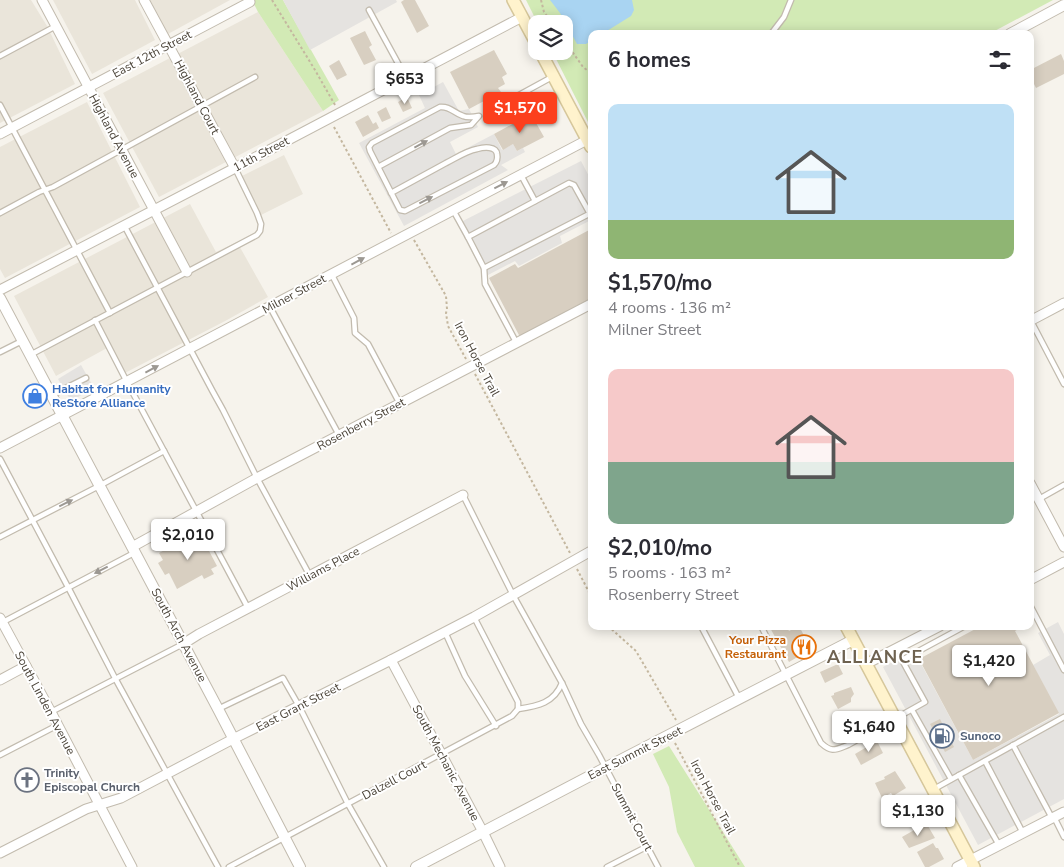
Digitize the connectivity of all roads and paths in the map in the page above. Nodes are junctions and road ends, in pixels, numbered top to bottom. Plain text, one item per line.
1 (42, 0) edge
2 (144, 0) edge
3 (272, 0) edge
4 (513, 0) edge
5 (541, 0) edge
6 (791, 0) edge
7 (250, 2) dead end
8 (1064, 5) edge
9 (369, 10) dead end
10 (546, 15) edge
11 (522, 16) junction
12 (56, 26) junction
13 (528, 28) edge
14 (774, 30) edge
15 (1017, 30) edge
16 (169, 45) junction
17 (573, 53) edge
18 (0, 56) edge
19 (545, 60) edge
20 (588, 71) edge
21 (554, 76) junction
22 (255, 77) dead end
23 (406, 78) junction
24 (88, 88) junction
25 (0, 105) edge
26 (202, 106) junction
27 (499, 106) dead end
28 (339, 113) junction
29 (485, 113) dead end
30 (479, 116) junction
31 (330, 118) junction
32 (12, 127) junction
33 (0, 134) edge
34 (588, 137) edge
35 (588, 142) edge
36 (121, 149) junction
37 (378, 167) junction
38 (235, 168) junction
39 (521, 175) junction
40 (45, 190) junction
41 (391, 193) junction
42 (535, 201) junction
43 (154, 210) junction
44 (454, 210) junction
45 (588, 210) edge
46 (0, 213) edge
47 (588, 215) edge
48 (124, 225) junction
49 (403, 237) junction
50 (468, 237) junction
51 (76, 250) junction
52 (484, 268) junction
53 (187, 272) junction
54 (332, 275) junction
55 (158, 288) junction
56 (0, 290) edge
57 (0, 298) edge
58 (1064, 303) edge
59 (588, 306) edge
60 (270, 307) junction
61 (110, 313) junction
62 (1034, 319) edge
63 (95, 320) junction
64 (1034, 328) edge
65 (22, 341) junction
66 (516, 342) junction
67 (190, 348) junction
68 (0, 352) edge
69 (30, 355) junction
70 (470, 366) junction
71 (86, 378) dead end
72 (127, 382) junction
73 (1064, 384) edge
74 (51, 396) junction
75 (400, 404) junction
76 (62, 416) junction
77 (339, 435) junction
78 (0, 448) edge
79 (164, 451) junction
80 (0, 460) edge
81 (257, 478) junction
82 (1064, 485) edge
83 (99, 486) junction
84 (1034, 491) edge
85 (463, 495) joint
86 (1038, 499) junction
87 (197, 512) junction
88 (33, 519) junction
89 (0, 537) edge
90 (1064, 548) edge
91 (133, 550) junction
92 (588, 553) edge
93 (573, 561) junction
94 (1064, 562) edge
95 (310, 576) junction
96 (1034, 578) edge
97 (68, 587) junction
98 (588, 590) edge
99 (513, 595) junction
100 (248, 608) junction
101 (1034, 613) edge
102 (474, 617) junction
103 (1, 620) edge
104 (612, 630) edge
105 (703, 630) edge
106 (763, 630) edge
107 (848, 630) edge
108 (932, 630) edge
109 (958, 630) edge
110 (445, 632) junction
111 (854, 640) junction
112 (907, 643) junction
113 (183, 644) junction
114 (913, 654) junction
115 (391, 660) junction
116 (866, 664) junction
117 (26, 666) junction
118 (1064, 670) edge
119 (786, 676) junction
120 (115, 678) junction
121 (0, 680) edge
122 (562, 683) junction
123 (739, 699) junction
124 (299, 706) junction
125 (218, 709) junction
126 (518, 709) junction
127 (912, 710) junction
128 (51, 712) junction
129 (1064, 717) edge
130 (895, 719) junction
131 (58, 725) junction
132 (496, 726) junction
133 (681, 729) junction
134 (670, 735) junction
135 (233, 739) junction
136 (1013, 745) junction
137 (0, 755) edge
138 (441, 755) junction
139 (985, 761) junction
140 (605, 768) junction
141 (168, 773) junction
142 (959, 774) junction
143 (950, 779) junction
144 (933, 789) junction
145 (100, 804) junction
146 (348, 804) junction
147 (1064, 812) edge
148 (1053, 818) junction
149 (483, 832) junction
150 (1023, 833) junction
151 (1064, 837) edge
152 (284, 838) junction
153 (999, 845) junction
154 (648, 846) junction
155 (0, 853) edge
156 (972, 864) edge
157 (132, 867) edge
158 (218, 867) edge
159 (230, 867) edge
160 (300, 867) edge
161 (384, 867) edge
162 (416, 867) edge
163 (500, 867) edge
164 (607, 867) edge
165 (658, 867) edge
166 (740, 867) edge
167 (957, 867) edge

1 - 12 street, Highland Avenue
2 - 16 street, Highland Court
3 - 28 path
4 - 11 main road
5 - 10 path
6 - 14 lane
7 - 16 street, East 12th Street
8 - 15 street
9 - 23 lane
11 - 13 main road
11 - 23 street, 11th Street
12 - 18 lane
12 - 24 street, Highland Avenue
16 - 24 street, East 12th Street
16 - 26 street, Highland Court
17 - 20 path
19 - 21 main road
21 - 27 lane
21 - 34 main road
22 - 26 lane
23 - 28 street, 11th Street
24 - 32 street, East 12th Street
24 - 36 street, Highland Avenue
25 - 32 lane
26 - 36 lane
26 - 38 street, Highland Court
28 - 31 street, 11th Street
29 - 30 lane
37 -> 30 lane
30 - 37 lane
31 - 38 street, 11th Street
31 - 49 path, Iron Horse Trail
32 - 33 street, East 12th Street
32 - 40 lane
35 - 39 street, Milner Street
36 - 40 lane
36 - 43 street, Highland Avenue
37 - 41 lane
38 - 43 street, 11th Street
38 - 53 lane
39 - 42 lane
44 -> 39 street, Milner Street
40 - 46 lane
40 - 51 lane
41 -> 41 lane
42 - 45 lane
42 - 50 lane
43 - 48 street, 11th Street
43 - 53 street, Highland Avenue
44 - 49 street, Milner Street
44 - 50 lane
47 - 52 lane
48 - 51 street, 11th Street
48 - 55 lane
54 -> 49 street, Milner Street
49 - 70 path, Iron Horse Trail
50 - 52 lane
51 - 56 street, 11th Street
51 - 61 lane
52 - 66 lane
53 - 55 lane
54 - 60 street, Milner Street
54 - 75 lane
55 - 61 lane
55 - 67 lane
57 - 65 street, South Arch Avenue
58 - 62 street
59 - 66 street, Rosenberry Street
60 - 67 street, Milner Street
60 - 77 lane
61 - 63 lane
63 - 69 lane
63 - 72 lane
64 - 73 lane
65 - 68 lane
65 - 69 street, South Arch Avenue
66 - 70 street, Rosenberry Street
72 -> 67 street, Milner Street
67 - 81 lane
69 - 74 street, South Arch Avenue
70 - 75 street, Rosenberry Street
70 - 93 path, Iron Horse Trail
71 - 74 lane
72 - 76 street, Milner Street
72 - 79 lane
74 - 76 street, South Arch Avenue
75 - 77 street, Rosenberry Street
76 - 78 street, Milner Street
76 - 83 street, South Arch Avenue
77 - 81 street, Rosenberry Street
79 - 83 lane
79 - 87 lane
80 - 88 lane
81 - 87 street, Rosenberry Street
81 - 95 lane
82 - 86 lane
88 -> 83 lane
83 - 91 street, South Arch Avenue
84 - 86 street
85 - 95 street, Williams Place
85 - 99 lane, Summit Court
86 - 90 street
87 - 91 street, Rosenberry Street
87 - 100 lane
88 - 89 lane
88 - 97 lane
91 -> 97 lane
91 - 113 street, South Arch Avenue
92 - 93 street, East Grant Street
93 - 98 path, Iron Horse Trail
93 - 99 street, East Grant Street
94 - 96 street
95 - 100 street, Williams Place
97 - 103 lane
97 - 120 lane
99 - 102 street, East Grant Street
99 - 122 lane, Summit Court
100 - 113 street, Williams Place
101 - 118 lane
102 - 110 street, East Grant Street
102 - 126 lane
103 - 117 street, South Linden Avenue
104 - 133 path
105 - 123 lane
106 - 119 lane
107 - 111 main road
108 - 112 street
109 - 114 lane
110 - 115 street, East Grant Street
110 - 132 lane
111 - 116 main road
111 - 119 street, East Summit Street
112 - 114 lane
112 - 116 street
113 - 120 lane
113 - 125 street, South Arch Avenue
114 - 127 lane
115 - 124 street, East Grant Street
115 - 138 street, South Mechanic Avenue
116 - 130 main road
117 - 121 street
117 - 128 street, South Linden Avenue
119 - 123 street, East Summit Street
119 - 130 lane
120 - 128 lane
120 - 141 lane
122 - 126 lane
122 - 140 lane, Summit Court
123 - 133 street, East Summit Street
124 - 125 lane
124 - 135 street, East Grant Street
124 - 146 lane
125 - 135 street, South Arch Avenue
126 - 132 lane, Dalzell Court
127 - 130 lane
127 - 143 lane
128 - 131 street, South Linden Avenue
129 - 136 lane
130 - 144 main road
131 - 137 lane
131 - 145 street, South Linden Avenue
132 - 138 lane, Dalzell Court
133 - 134 street, East Summit Street
134 - 140 street, East Summit Street
134 - 166 path, Iron Horse Trail
135 - 141 street, East Grant Street
135 - 152 street, South Arch Avenue
136 - 139 lane
136 - 148 lane
138 - 146 lane, Dalzell Court
138 - 149 street, South Mechanic Avenue
139 - 142 lane
139 - 150 lane
140 - 149 street, East Summit Street
140 - 154 lane, Summit Court
141 - 145 street, East Grant Street
141 - 158 lane
142 - 143 lane
142 - 153 lane
143 - 144 lane
144 - 156 main road
145 - 155 street, East Grant Street
145 - 157 street, South Linden Avenue
146 - 152 lane, Dalzell Court
146 - 161 lane
147 - 148 street
148 - 150 street
148 - 151 lane
149 - 162 street, East Summit Street
149 - 163 street, South Mechanic Avenue
150 - 153 street
152 - 159 lane, Dalzell Court
152 - 160 street, South Arch Avenue
153 - 156 street
154 - 164 lane
154 - 165 lane, Summit Court
156 - 167 street

